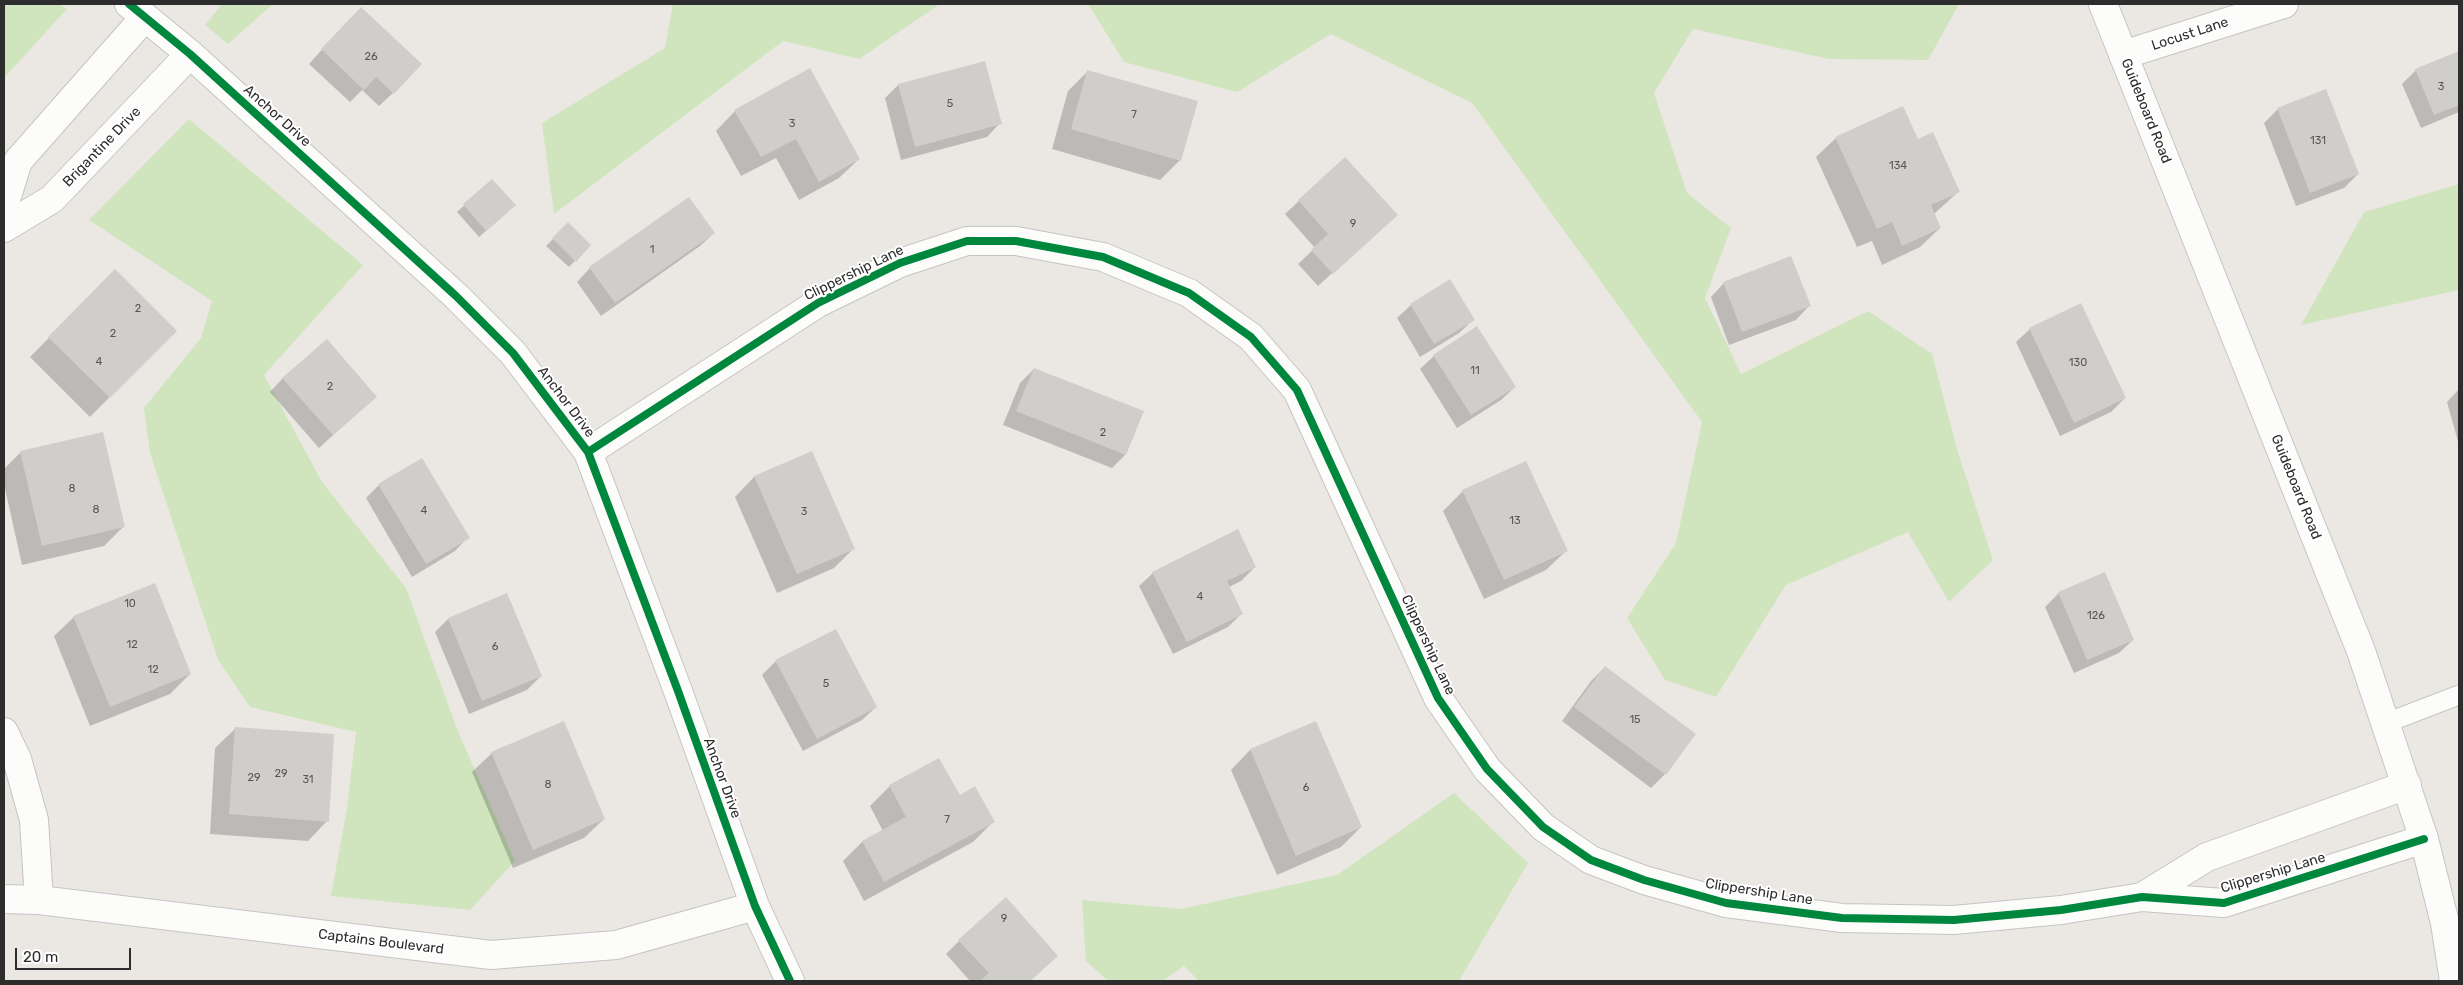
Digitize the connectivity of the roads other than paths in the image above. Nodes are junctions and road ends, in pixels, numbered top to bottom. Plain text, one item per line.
1 (2103, 4) edge
2 (2284, 4) edge
3 (137, 10) edge
4 (190, 54) junction
5 (2123, 55) junction
6 (4, 206) edge
7 (4, 228) edge
8 (588, 452) junction
9 (2459, 695) edge
10 (2386, 722) junction
11 (4, 732) edge
12 (2408, 785) junction
13 (2424, 839) junction
14 (2142, 897) junction
15 (4, 899) edge
16 (39, 900) junction
17 (755, 906) junction
18 (790, 981) edge
19 (2454, 981) edge

1 - 5 street, Guideboard Road
2 - 5 street, Locust Lane
3 - 4 street, Anchor Drive
3 - 6 street
4 - 7 street, Brigantine Drive
4 - 8 street, Anchor Drive
5 - 10 street, Guideboard Road
8 - 14 street, Clippership Lane
8 - 17 street, Anchor Drive
9 - 10 lane
10 - 12 street, Guideboard Road
11 - 16 street
12 - 13 street, Guideboard Road
12 - 14 street, Clippership Lane
13 - 14 street, Clippership Lane
13 - 19 street, Guideboard Road
15 - 16 street, Captains Boulevard
16 - 17 street, Captains Boulevard
17 - 18 street, Anchor Drive

